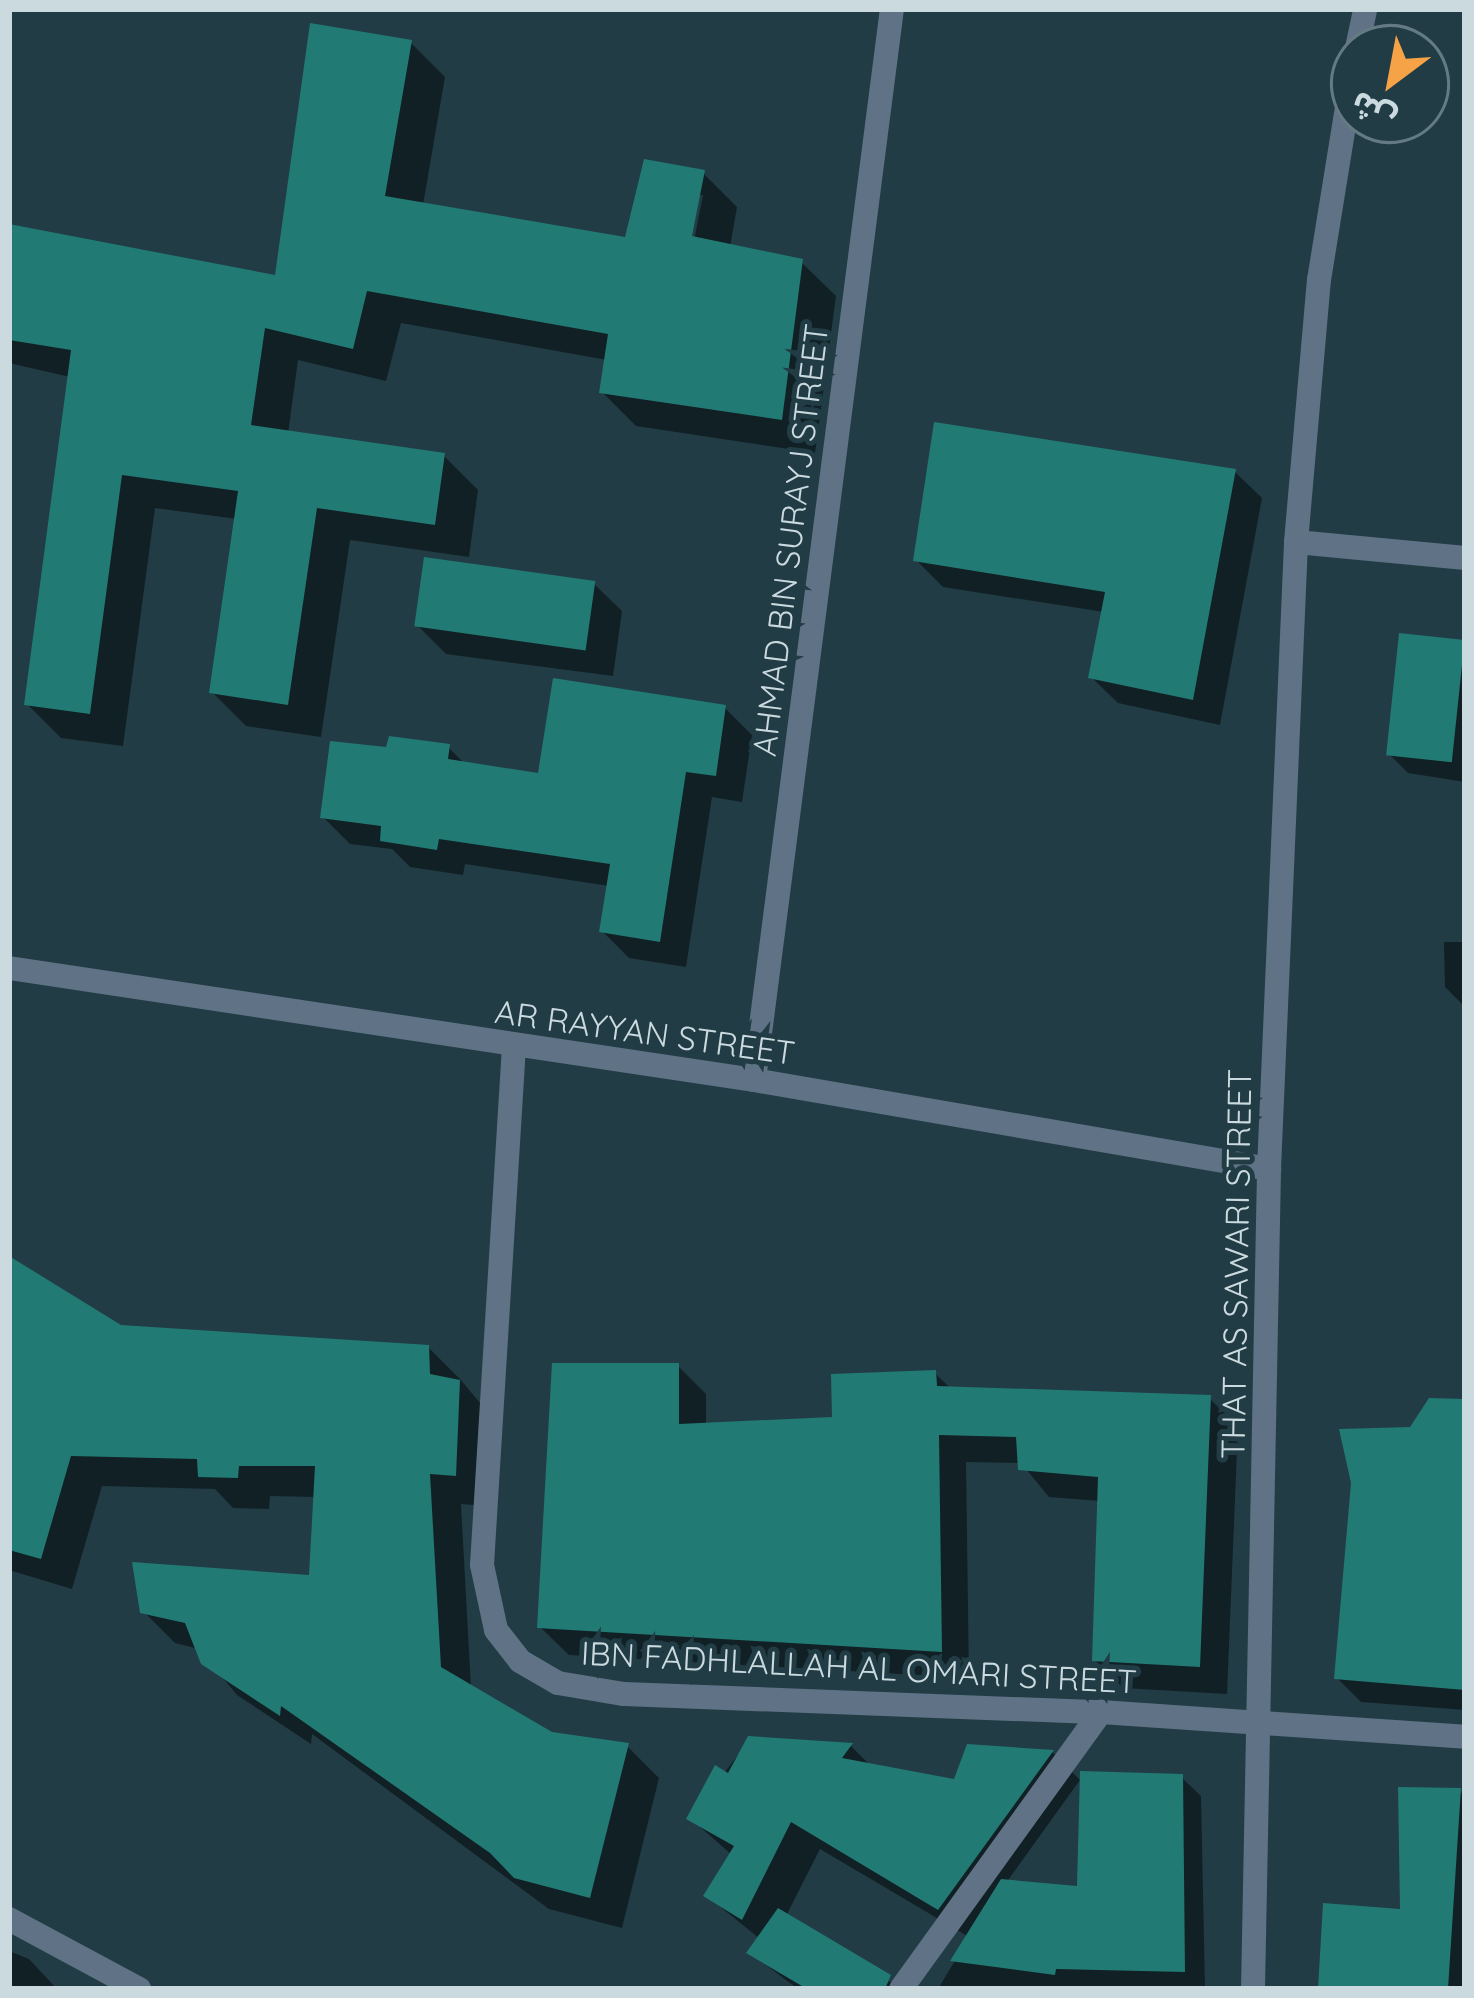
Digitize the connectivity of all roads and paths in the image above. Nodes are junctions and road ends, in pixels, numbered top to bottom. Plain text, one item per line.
1 (892, 9) edge
2 (1341, 144) edge
3 (1296, 542) junction
4 (1465, 558) edge
5 (9, 968) edge
6 (514, 1046) junction
7 (754, 1080) junction
8 (1269, 1169) junction
9 (1101, 1712) junction
10 (1258, 1725) junction
11 (1465, 1737) edge
12 (9, 1919) edge
13 (140, 1989) edge
14 (902, 1989) edge
15 (1252, 1989) edge

1 - 7 street, AHMAD BIN SURAYJ STREET
2 - 3 street, THAT AS SAWARI STREET
3 - 4 street
3 - 8 street, THAT AS SAWARI STREET
5 - 6 street, AR RAYYAN STREET
6 - 7 street, AR RAYYAN STREET
6 - 9 street, IBN FADHLALLAH AL OMARI STREET
7 - 8 street, AR RAYYAN STREET
8 - 10 street, THAT AS SAWARI STREET
9 - 10 street, IBN FADHLALLAH AL OMARI STREET
9 - 14 street
10 - 11 street, IBN FADHLALLAH AL OMARI STREET
10 - 15 street, THAT AS SAWARI STREET
12 - 13 street

